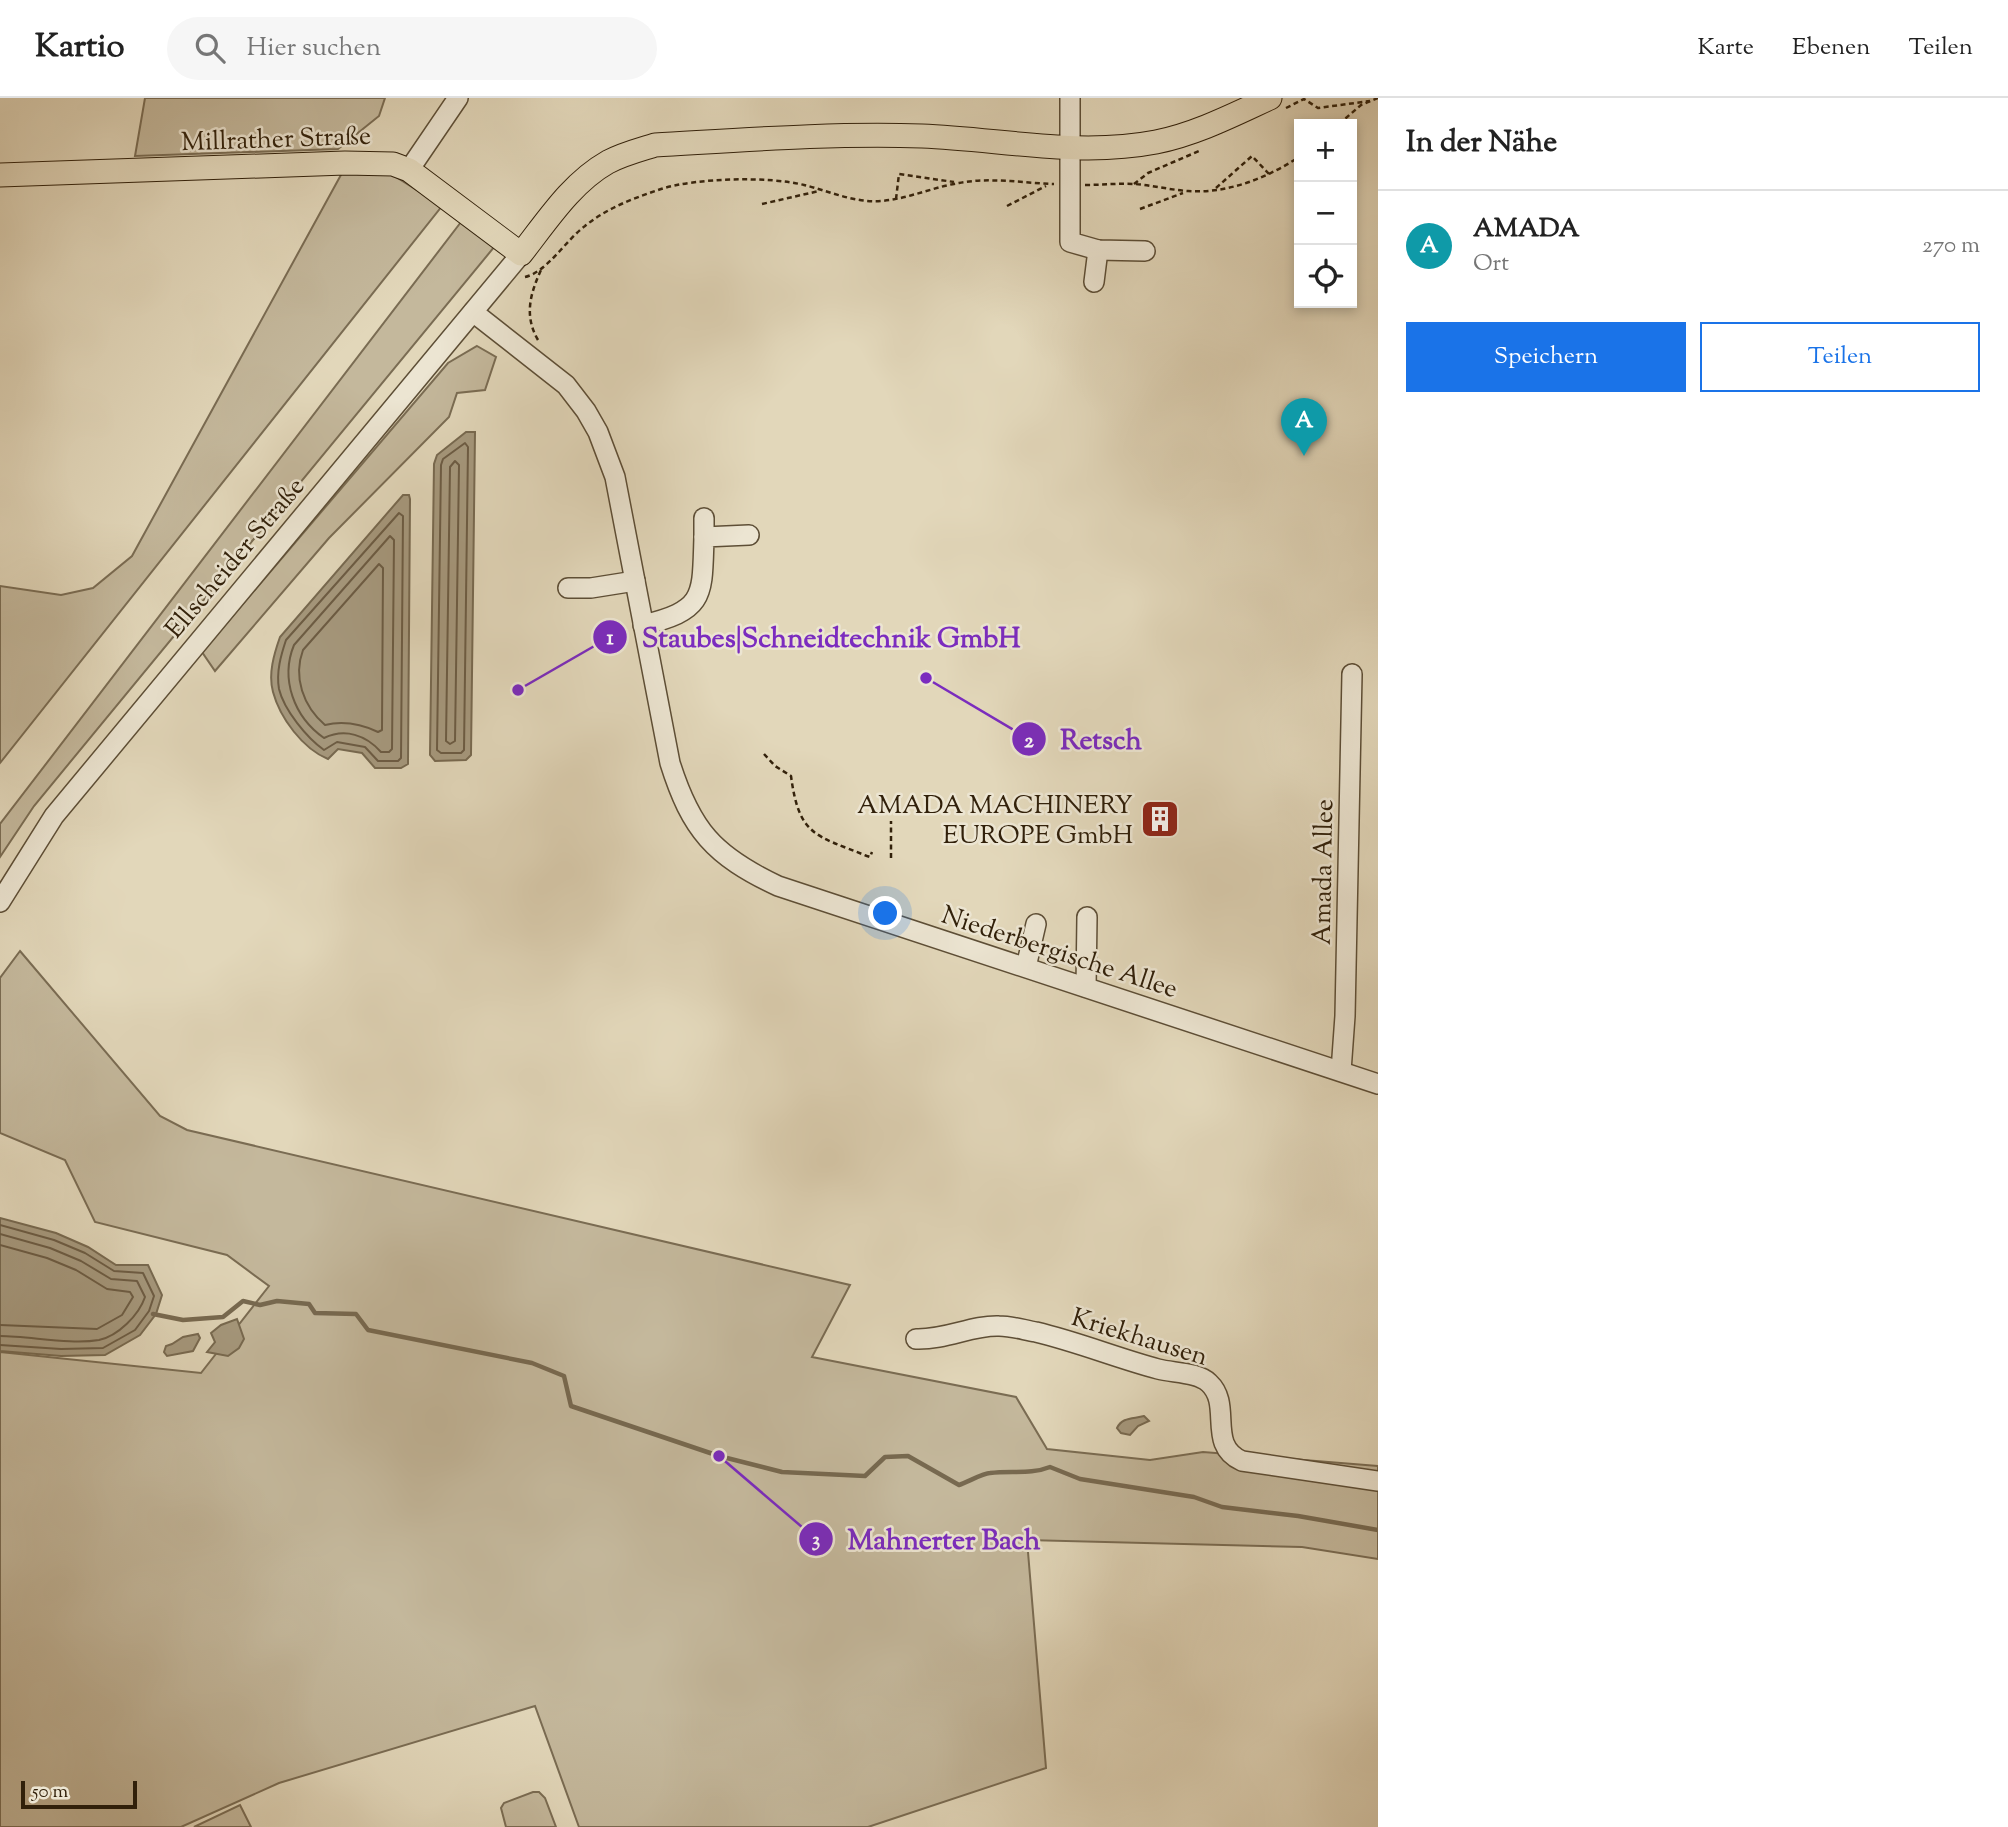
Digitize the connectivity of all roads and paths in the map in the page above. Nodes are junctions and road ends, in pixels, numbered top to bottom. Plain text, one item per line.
1 (458, 98) edge
2 (1070, 98) edge
3 (1378, 98) edge
4 (1370, 101) junction
5 (1276, 104) edge
6 (1346, 119) edge
7 (1068, 148) junction
8 (1203, 149) dead end
9 (1294, 160) edge
10 (415, 174) junction
11 (1269, 174) junction
12 (0, 175) edge
13 (957, 183) junction
14 (1134, 184) junction
15 (1059, 185) junction
16 (822, 190) junction
17 (1214, 190) junction
18 (1186, 191) junction
19 (896, 199) junction
20 (762, 204) dead end
21 (1007, 206) dead end
22 (1140, 209) dead end
23 (1098, 250) junction
24 (1145, 251) dead end
25 (515, 262) junction
26 (541, 270) junction
27 (1094, 282) dead end
28 (473, 312) junction
29 (540, 344) dead end
30 (750, 535) dead end
31 (635, 581) junction
32 (568, 588) dead end
33 (643, 625) junction
34 (1346, 675) dead end
35 (764, 754) dead end
36 (891, 821) dead end
37 (872, 852) dead end
38 (891, 858) dead end
39 (0, 902) edge
40 (1087, 917) dead end
41 (1036, 924) dead end
42 (1026, 967) junction
43 (1086, 987) junction
44 (1332, 1068) junction
45 (1378, 1083) edge
46 (916, 1339) dead end
47 (1378, 1480) edge

1 - 10 street
2 - 7 street
3 - 4 path
4 - 5 path
4 - 6 path
5 - 7 main road
7 - 15 street
7 - 25 main road
8 - 14 path
9 - 11 path
10 - 12 main road, Millrather Straße
10 - 25 main road, Millrather Straße
11 - 17 path
11 - 17 path
13 - 15 path
13 - 19 path
13 - 19 path
14 - 15 path
14 - 18 path
15 - 21 path
15 - 23 street
16 - 19 path
16 - 20 path
16 - 26 path
17 - 18 path
18 - 22 path
23 - 24 street
23 - 27 street
25 - 26 path
25 - 28 street, Ellscheider Straße
26 - 29 path
28 - 31 street, Niederbergische Allee
28 - 39 street, Ellscheider Straße
30 - 33 street
31 - 32 street
31 - 33 street, Niederbergische Allee
33 - 42 street, Niederbergische Allee
34 - 44 street, Amada Allee
35 - 37 path
36 - 38 path
40 - 43 street
41 - 42 street
42 - 43 street, Niederbergische Allee
43 - 44 street, Niederbergische Allee
44 - 45 street, Niederbergische Allee
46 - 47 street, Kriekhausen

